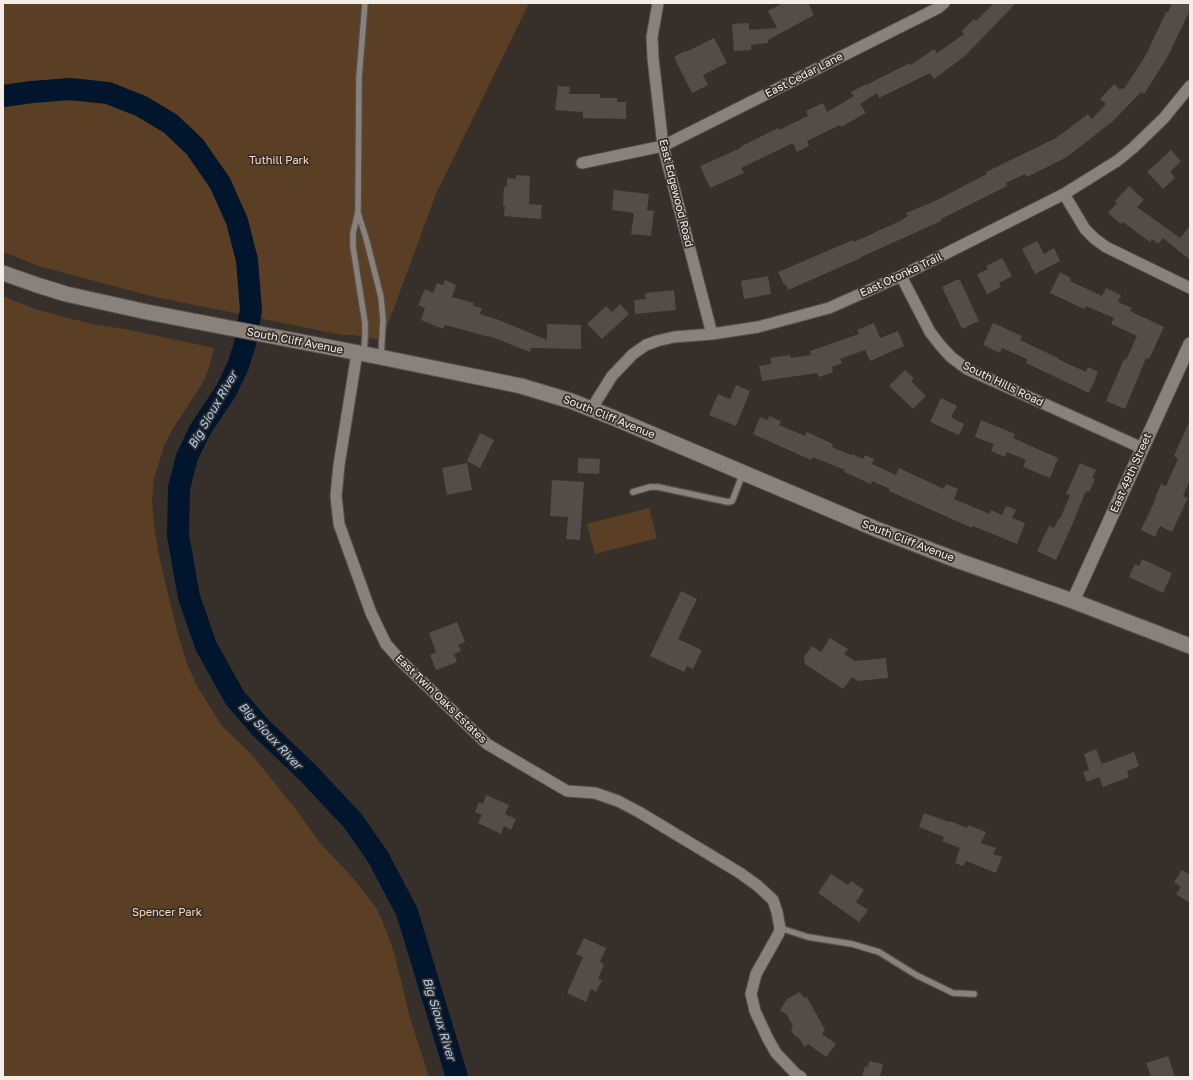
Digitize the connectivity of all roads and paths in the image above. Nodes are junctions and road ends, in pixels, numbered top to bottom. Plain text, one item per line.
1 (365, 3) edge
2 (658, 3) edge
3 (944, 3) edge
4 (1190, 86) edge
5 (663, 146) junction
6 (582, 163) dead end
7 (1064, 194) junction
8 (358, 212) junction
9 (3, 273) edge
10 (901, 276) junction
11 (1190, 288) edge
12 (712, 334) junction
13 (1190, 344) edge
14 (360, 353) junction
15 (380, 357) junction
16 (592, 408) junction
17 (1142, 448) junction
18 (743, 473) junction
19 (633, 492) dead end
20 (1073, 601) junction
21 (1190, 646) edge
22 (780, 928) junction
23 (974, 994) dead end
24 (801, 1077) edge

1 - 8 lane
2 - 5 street, East Edgewood Road
3 - 5 street, East Cedar Lane
4 - 7 street, East Otonka Trail
5 - 6 street, East Cedar Lane
5 - 12 street, East Edgewood Road
7 - 10 street, East Otonka Trail
7 - 11 street
8 - 14 lane
8 - 15 lane
9 - 14 main road, South Cliff Avenue
10 - 12 street, East Otonka Trail
10 - 17 street, South Hills Road
12 - 16 street, East Otonka Trail
13 - 17 street, East 49th Street
14 - 15 main road, South Cliff Avenue
14 - 22 street, East Twin Oaks Estates
15 - 16 main road, South Cliff Avenue
16 - 18 main road, South Cliff Avenue
17 - 20 street, East 49th Street
18 - 19 lane
18 - 20 main road, South Cliff Avenue
20 - 21 main road, South Cliff Avenue
22 - 23 lane
22 - 24 street

